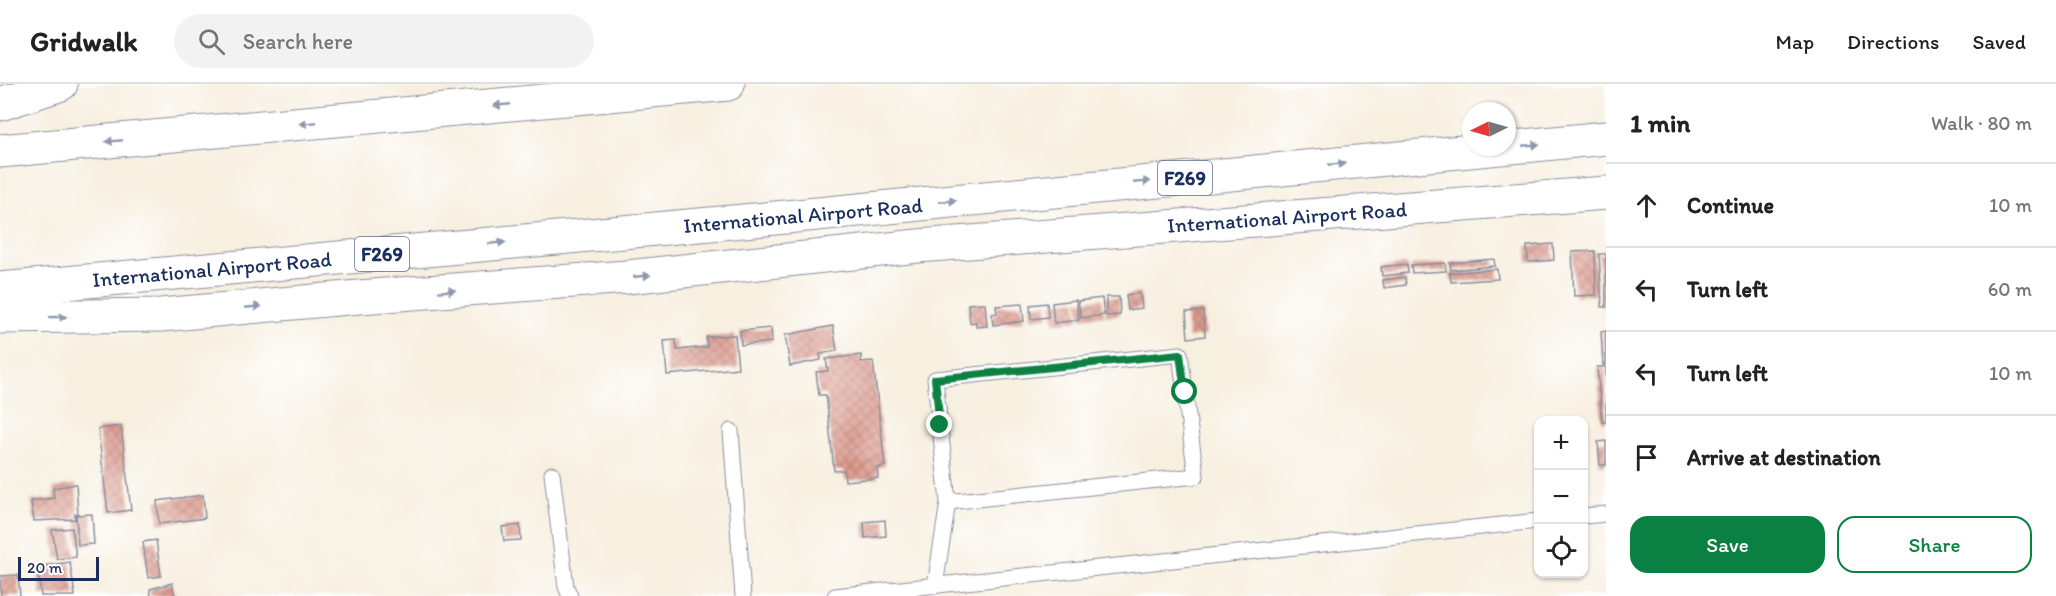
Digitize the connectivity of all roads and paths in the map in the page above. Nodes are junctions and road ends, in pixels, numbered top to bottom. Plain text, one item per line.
1 (61, 84) edge
2 (728, 84) edge
3 (0, 105) edge
4 (1606, 138) edge
5 (0, 151) edge
6 (1606, 193) edge
7 (0, 289) edge
8 (0, 317) edge
9 (731, 431) dead end
10 (552, 474) dead end
11 (948, 502) junction
12 (1606, 514) edge
13 (1588, 516) edge
14 (1534, 522) edge
15 (935, 586) junction
16 (570, 596) edge
17 (743, 596) edge
18 (835, 596) edge

1 - 3 main road
2 -> 5 main road
7 -> 4 main road, International Airport Road / F269
8 -> 6 main road, International Airport Road
9 - 17 lane
10 - 16 lane
11 - 11 lane
11 - 15 lane
12 - 13 lane
14 - 15 lane
15 - 18 lane

